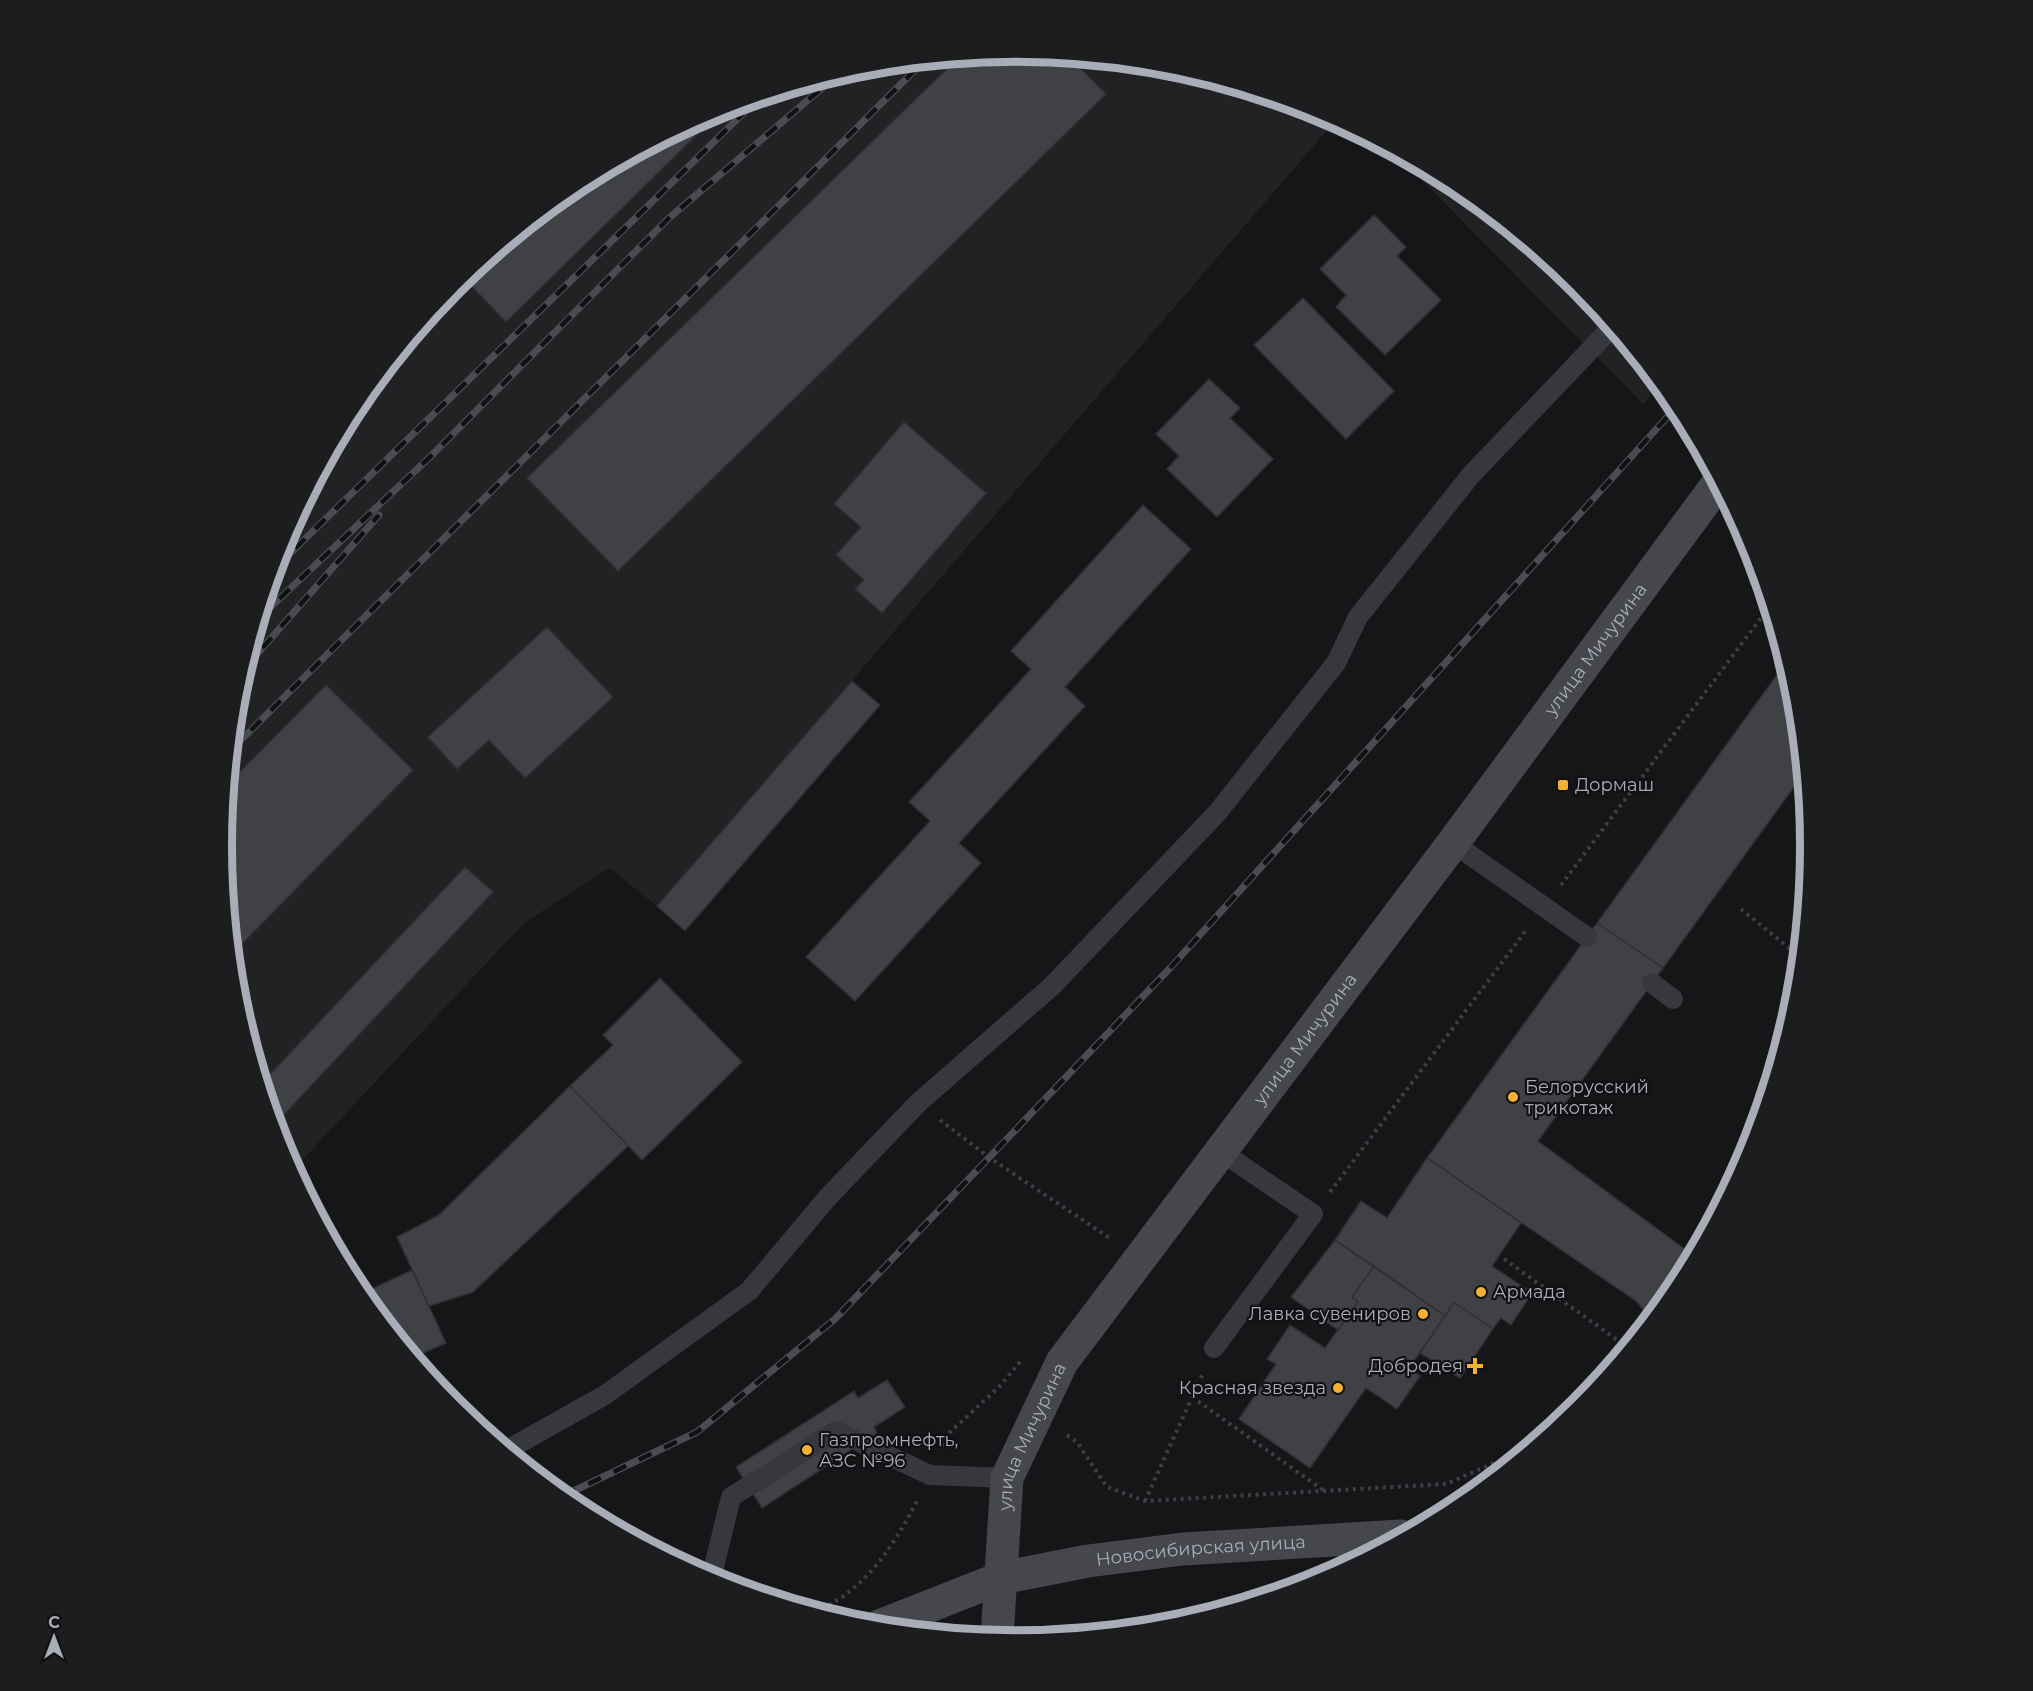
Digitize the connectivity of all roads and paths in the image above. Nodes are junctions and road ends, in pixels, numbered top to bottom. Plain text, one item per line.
1 (1608, 331) edge
2 (1714, 489) edge
3 (1453, 843) junction
4 (1741, 909) dead end
5 (1587, 937) dead end
6 (1793, 952) edge
7 (1652, 983) dead end
8 (1673, 999) dead end
9 (918, 1103) junction
10 (1220, 1151) junction
11 (1115, 1241) dead end
12 (1504, 1259) dead end
13 (1622, 1343) edge
14 (1214, 1348) joint
15 (1026, 1354) dead end
16 (1192, 1397) junction
17 (1077, 1443) dead end
18 (514, 1446) edge
19 (1499, 1463) edge
20 (930, 1475) junction
21 (1007, 1478) junction
22 (1324, 1491) junction
23 (1145, 1501) junction
24 (1385, 1537) edge
25 (713, 1569) edge
26 (1001, 1578) junction
27 (827, 1606) edge
28 (895, 1620) edge
29 (998, 1629) edge

1 - 9 lane
2 - 3 main road, улица Мичурина
3 - 5 lane
3 - 10 main road, улица Мичурина
4 - 6 path
7 - 8 lane
9 - 11 path
9 - 18 lane
10 - 14 lane
10 - 21 main road, улица Мичурина
12 - 13 path
14 - 16 path
15 - 20 path
16 - 22 path
16 - 23 path
17 - 23 path
19 - 22 path
20 - 21 lane
20 - 25 lane
20 - 27 path
21 - 26 main road, улица Мичурина
22 - 23 path
24 - 26 main road, Новосибирская улица
26 - 28 main road, Новосибирская улица
26 - 29 main road, улица Мичурина

